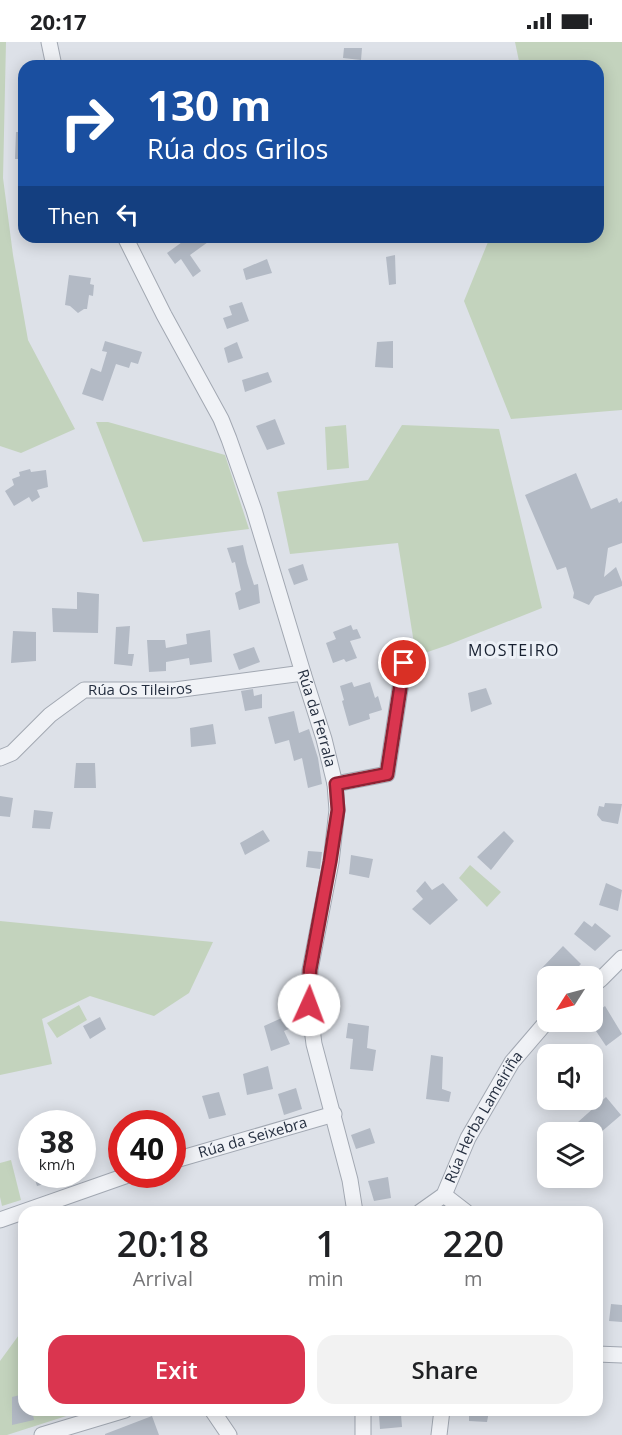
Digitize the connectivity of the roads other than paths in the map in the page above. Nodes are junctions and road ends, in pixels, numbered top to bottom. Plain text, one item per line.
1 (48, 42) edge
2 (52, 60) edge
3 (128, 243) edge
4 (404, 663) dead end
5 (303, 673) junction
6 (0, 758) edge
7 (336, 784) junction
8 (622, 958) edge
9 (603, 976) edge
10 (538, 1032) edge
11 (334, 1114) junction
12 (186, 1157) edge
13 (108, 1182) edge
14 (444, 1195) junction
15 (40, 1206) edge
16 (354, 1206) edge
17 (428, 1206) edge
18 (458, 1206) edge
19 (18, 1214) edge
20 (0, 1220) edge
21 (603, 1354) edge
22 (622, 1355) edge
23 (105, 1416) edge
24 (216, 1416) edge
25 (363, 1416) edge
26 (441, 1416) edge
27 (42, 1435) edge
28 (229, 1435) edge
29 (363, 1435) edge
30 (439, 1435) edge

1 - 2 street
3 - 5 street, Rúa da Ferrala
4 - 7 street
5 - 6 street, Rúa Os Tileiros
5 - 7 street, Rúa da Ferrala
7 - 11 street, Rúa da Ferrala
8 - 9 street
10 - 14 street, Rúa Herba Lameiriña
11 - 12 street, Rúa da Seixebra
11 - 16 street, Rúa da Ferrala
13 - 15 street
14 - 17 street, Rúa Herba Lameiriña
14 - 18 street
19 - 20 street
21 - 22 street
23 - 27 street
24 - 28 street
25 - 29 street
26 - 30 street

